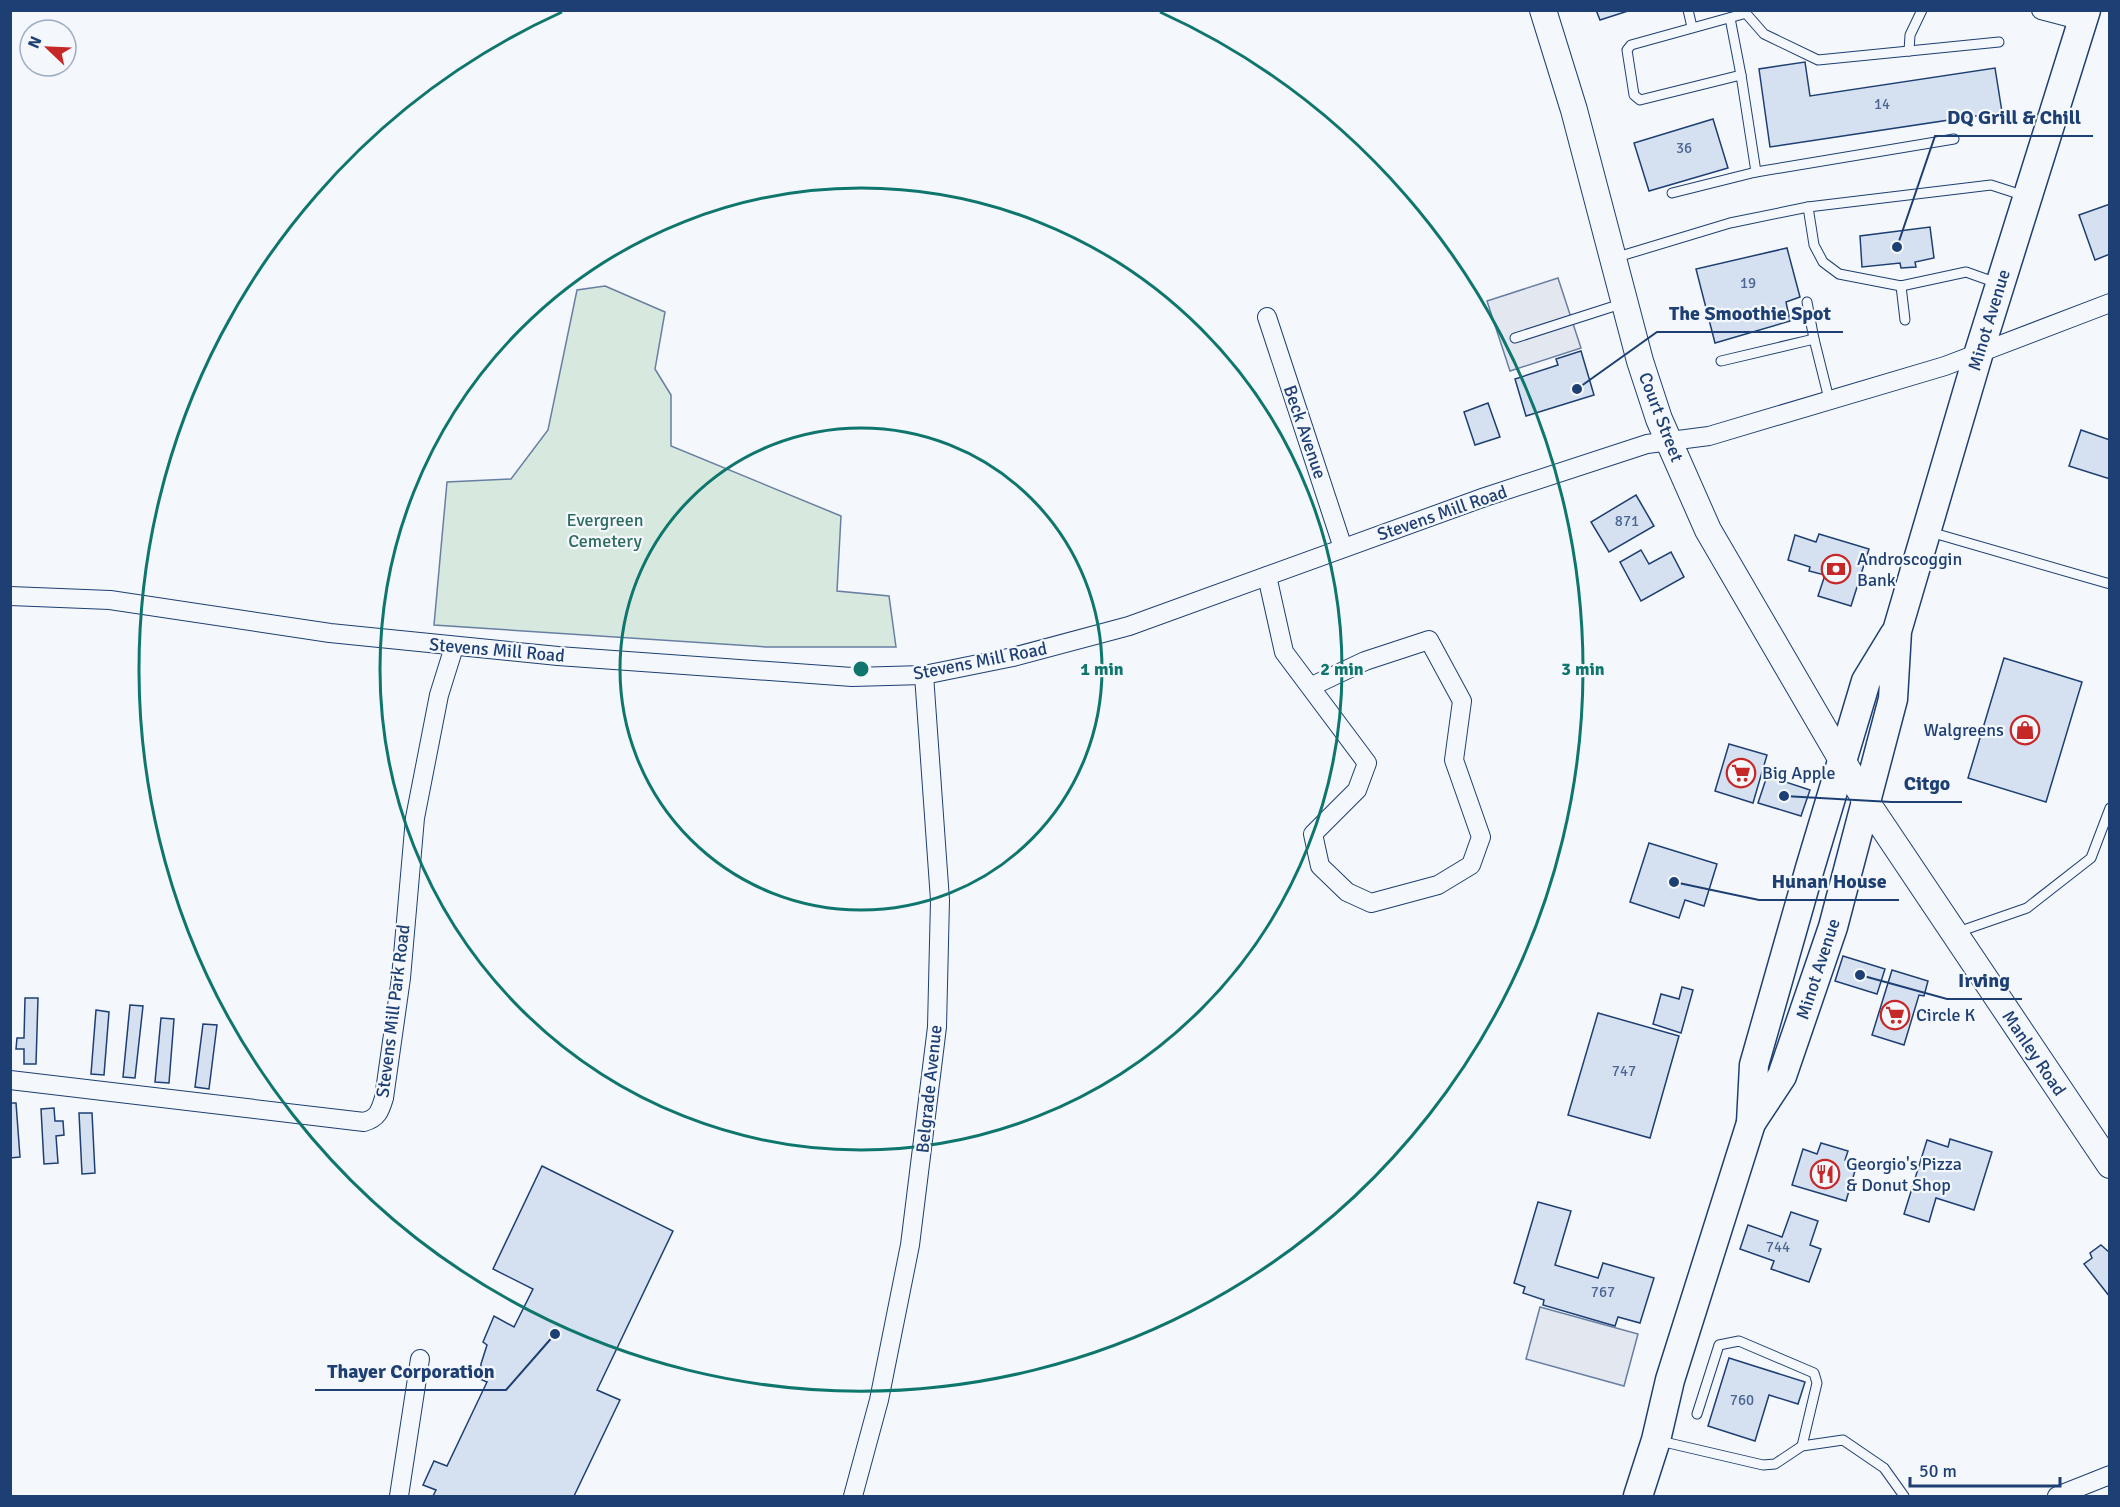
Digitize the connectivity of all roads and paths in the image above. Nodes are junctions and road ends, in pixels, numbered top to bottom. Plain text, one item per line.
1 (1543, 10) edge
2 (1688, 10) edge
3 (1922, 10) edge
4 (2041, 10) edge
5 (1743, 12) edge
6 (2084, 16) edge
7 (1730, 18) junction
8 (1692, 27) junction
9 (1999, 42) dead end
10 (1909, 51) junction
11 (1741, 75) junction
12 (1954, 139) dead end
13 (1756, 172) junction
14 (1672, 193) dead end
15 (2028, 196) junction
16 (1808, 207) junction
17 (1613, 258) junction
18 (2000, 284) junction
19 (1901, 286) junction
20 (1807, 302) dead end
21 (1624, 303) junction
22 (2109, 303) edge
23 (1267, 317) dead end
24 (1905, 320) dead end
25 (1515, 338) dead end
26 (1814, 339) junction
27 (1979, 352) junction
28 (1721, 361) dead end
29 (1829, 399) junction
30 (1669, 441) junction
31 (1926, 531) junction
32 (1343, 548) junction
33 (1267, 576) junction
34 (2109, 584) edge
35 (10, 596) edge
36 (1897, 631) junction
37 (454, 647) junction
38 (924, 675) junction
39 (1310, 687) junction
40 (1844, 759) junction
41 (1867, 803) junction
42 (2109, 808) edge
43 (2099, 837) junction
44 (2109, 840) edge
45 (1953, 934) junction
46 (10, 1080) edge
47 (1751, 1123) junction
48 (2109, 1165) edge
49 (420, 1359) dead end
50 (1697, 1414) dead end
51 (1656, 1440) junction
52 (1802, 1446) junction
53 (2109, 1476) edge
54 (399, 1497) edge
55 (853, 1497) edge
56 (1638, 1497) edge
57 (1904, 1497) edge
58 (2057, 1497) edge

1 - 17 main road, Court Street
2 - 8 lane
3 - 10 lane
4 - 6 street
5 - 7 lane
5 - 10 lane
6 - 15 main road, Minot Avenue
7 - 8 lane
7 - 11 lane
8 - 11 lane
9 - 10 lane
11 - 13 lane
12 - 13 lane
13 - 14 lane
15 - 16 lane
15 - 18 main road, Minot Avenue
16 - 17 lane
16 - 19 lane
17 - 21 main road, Court Street
18 - 19 lane
18 - 27 main road, Minot Avenue
19 - 24 lane
20 - 26 lane
21 - 25 lane
21 - 30 main road, Court Street
22 - 27 street, Stevens Mill Road
23 - 32 street, Beck Avenue
26 - 28 lane
26 - 29 lane
27 - 29 street, Stevens Mill Road
27 - 31 main road, Minot Avenue
29 - 30 street, Stevens Mill Road
30 - 32 street, Stevens Mill Road
30 - 40 main road, Court Street
31 - 34 lane
31 - 36 main road, Minot Avenue
32 - 33 street, Stevens Mill Road
33 - 38 street, Stevens Mill Road
33 - 39 street
35 - 37 street, Stevens Mill Road
36 - 40 main road, Minot Avenue
36 - 41 main road, Minot Avenue
37 - 38 street, Stevens Mill Road
37 - 46 street, Stevens Mill Park Road
38 - 55 street, Belgrade Avenue
39 - 39 street
40 - 41 main road, Manley Road
40 - 47 main road, Minot Avenue
41 - 45 main road, Manley Road
41 - 47 main road, Minot Avenue
42 - 43 lane
43 - 44 lane
43 - 45 lane
45 - 48 main road, Manley Road
47 - 51 main road, Minot Avenue
49 - 54 street
50 - 52 lane
51 - 52 lane
51 - 56 main road, Minot Avenue
52 - 57 lane
53 - 58 street

